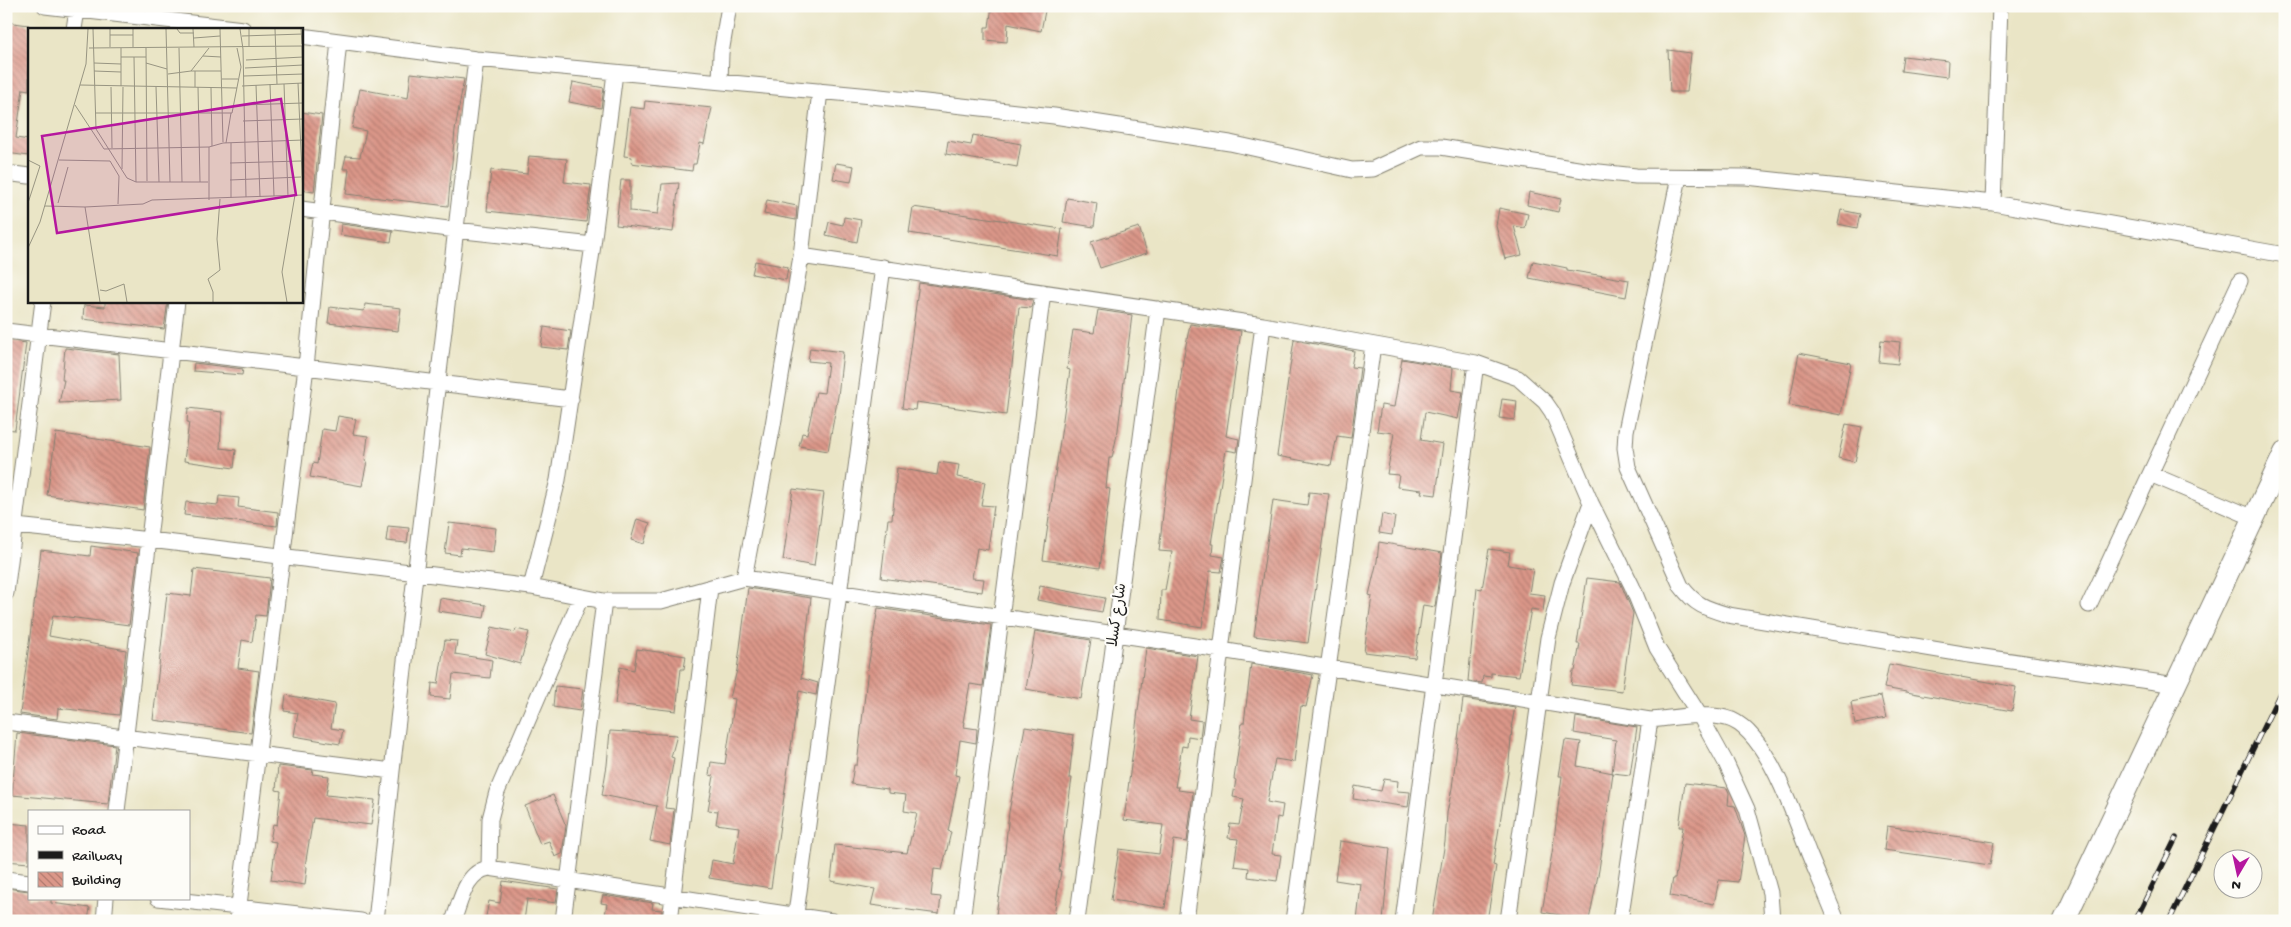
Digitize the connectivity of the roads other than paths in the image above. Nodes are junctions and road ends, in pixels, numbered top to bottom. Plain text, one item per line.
1 (45, 6) edge
2 (729, 6) edge
3 (2000, 6) edge
4 (77, 10) junction
5 (211, 27) edge
6 (74, 28) edge
7 (227, 28) edge
8 (302, 36) edge
9 (339, 41) junction
10 (476, 59) junction
11 (615, 73) junction
12 (720, 82) junction
13 (820, 91) junction
14 (6, 173) edge
15 (28, 176) edge
16 (1679, 177) junction
17 (1993, 204) junction
18 (302, 209) edge
19 (323, 212) junction
20 (455, 230) junction
21 (593, 245) junction
22 (801, 256) junction
23 (2285, 256) edge
24 (883, 267) junction
25 (2240, 281) dead end
26 (1043, 292) junction
27 (43, 302) edge
28 (177, 302) edge
29 (1158, 309) junction
30 (1263, 325) junction
31 (6, 331) edge
32 (39, 335) junction
33 (1373, 345) junction
34 (172, 351) junction
35 (1476, 362) junction
36 (306, 367) junction
37 (439, 382) junction
38 (571, 399) junction
39 (2285, 452) edge
40 (2150, 474) junction
41 (1591, 503) junction
42 (2254, 518) junction
43 (10, 526) edge
44 (150, 540) junction
45 (282, 558) junction
46 (416, 574) junction
47 (744, 578) junction
48 (531, 587) junction
49 (710, 588) junction
50 (839, 592) junction
51 (6, 593) edge
52 (581, 597) junction
53 (604, 601) junction
54 (2089, 605) dead end
55 (1001, 617) junction
56 (1115, 635) junction
57 (1220, 650) junction
58 (1328, 667) junction
59 (1435, 685) junction
60 (2176, 685) junction
61 (1540, 702) junction
62 (1700, 716) junction
63 (1650, 720) junction
64 (6, 722) edge
65 (126, 738) junction
66 (259, 755) junction
67 (392, 770) junction
68 (117, 810) edge
69 (489, 868) junction
70 (6, 879) edge
71 (568, 881) junction
72 (28, 882) edge
73 (673, 895) junction
74 (106, 900) edge
75 (168, 900) edge
76 (238, 914) edge
77 (795, 918) edge
78 (104, 921) edge
79 (362, 921) edge
80 (376, 921) edge
81 (453, 921) edge
82 (563, 921) edge
83 (670, 921) edge
84 (832, 921) edge
85 (962, 921) edge
86 (1077, 921) edge
87 (1186, 921) edge
88 (1293, 921) edge
89 (1403, 921) edge
90 (1508, 921) edge
91 (1620, 921) edge
92 (1772, 921) edge
93 (1837, 921) edge
94 (2064, 921) edge

1 - 4 street
2 - 12 street
3 - 17 street
4 - 5 street
4 - 6 street
5 - 7 street
8 - 9 street
9 - 10 street
9 - 19 street
10 - 11 street
10 - 20 street
11 - 12 street
11 - 21 street
12 - 13 street
13 - 16 street
13 - 22 street
14 - 15 street
16 - 17 street
16 - 60 street
17 - 23 street
18 - 19 street
19 - 20 street
19 - 36 street
20 - 21 street
20 - 37 street
21 - 38 street
22 - 24 street
22 - 47 street
24 - 26 street
24 - 50 street
25 - 40 street
26 - 29 street
26 - 55 street
27 - 32 street
28 - 34 street
29 - 30 street
29 - 56 street, شارع كسلا
30 - 33 street
30 - 57 street
31 - 32 street
32 - 34 street
32 - 43 street
33 - 35 street
33 - 58 street
34 - 36 street
34 - 44 street
35 - 41 street
35 - 59 street
36 - 37 street
36 - 45 street
37 - 38 street
37 - 46 street
38 - 48 street
39 - 42 main road
40 - 42 street
40 - 54 street
41 - 61 street
41 - 62 street
42 - 60 main road
43 - 44 street
43 - 51 street
44 - 45 street
44 - 65 street
45 - 46 street
45 - 66 street
46 - 48 street
46 - 67 street
47 - 49 street
47 - 50 street
48 - 52 street
49 - 53 street
49 - 73 street
50 - 55 street
50 - 77 street
52 - 53 street
52 - 69 street
53 - 71 street
55 - 56 street
55 - 85 street
56 - 57 street
56 - 86 street, شارع كسلا
57 - 58 street
57 - 87 street
58 - 59 street
58 - 88 street
59 - 61 street
59 - 89 street
60 - 94 main road
61 - 63 street
61 - 90 street
62 - 63 street
62 - 92 street
62 - 93 street
63 - 91 street
64 - 65 street
65 - 66 street
65 - 68 street
66 - 67 street
66 - 76 street
67 - 80 street
69 - 71 street
69 - 81 street
70 - 72 street
71 - 73 street
71 - 82 street
73 - 77 street
73 - 83 street
74 - 78 street
75 - 76 street
76 - 79 street
77 - 84 street

